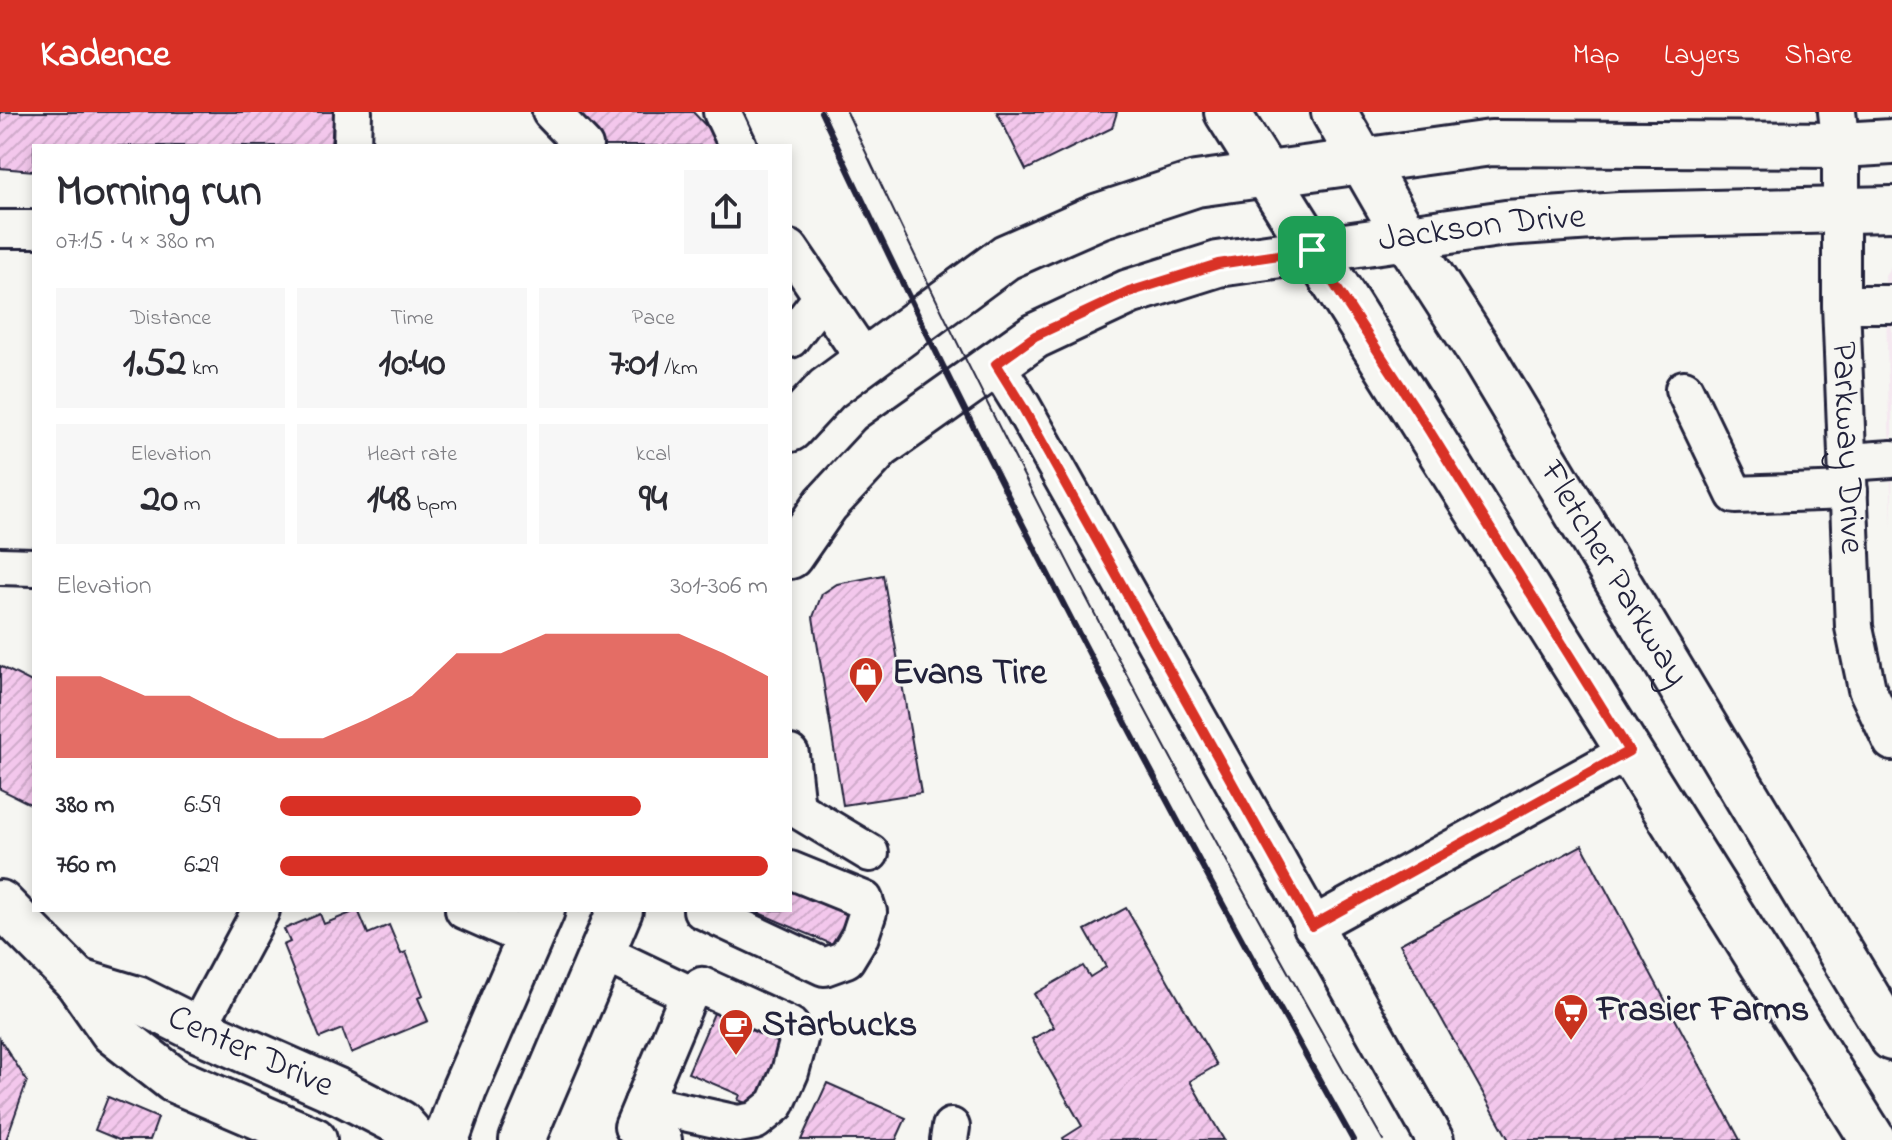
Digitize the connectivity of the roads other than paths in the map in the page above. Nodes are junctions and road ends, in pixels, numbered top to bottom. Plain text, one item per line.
1 (353, 112) edge
2 (551, 112) edge
3 (722, 112) edge
4 (1227, 112) edge
5 (1334, 112) edge
6 (1634, 112) edge
7 (1526, 128) edge
8 (1839, 128) edge
9 (1892, 142) edge
10 (352, 144) edge
11 (582, 144) edge
12 (737, 144) edge
13 (1665, 144) junction
14 (1363, 161) junction
15 (1266, 174) junction
16 (1892, 209) edge
17 (1842, 212) junction
18 (0, 229) edge
19 (32, 229) edge
20 (1406, 237) junction
21 (1312, 250) junction
22 (792, 252) edge
23 (822, 297) junction
24 (1841, 304) junction
25 (1892, 304) edge
26 (792, 336) edge
27 (865, 360) junction
28 (996, 364) junction
29 (1684, 389) dead end
30 (792, 427) edge
31 (1892, 459) edge
32 (1848, 477) junction
33 (792, 553) edge
34 (0, 566) edge
35 (32, 567) edge
36 (1892, 742) edge
37 (1629, 751) junction
38 (793, 807) edge
39 (870, 853) dead end
40 (792, 871) edge
41 (0, 903) edge
42 (260, 912) edge
43 (474, 912) edge
44 (619, 912) edge
45 (717, 913) edge
46 (536, 924) edge
47 (1312, 926) junction
48 (601, 952) junction
49 (77, 981) junction
50 (689, 994) junction
51 (197, 1029) junction
52 (1892, 1038) edge
53 (643, 1103) junction
54 (314, 1140) edge
55 (415, 1140) edge
56 (446, 1140) edge
57 (522, 1140) edge
58 (663, 1140) edge
59 (1435, 1140) edge
60 (1873, 1140) edge

1 - 10 street
2 - 11 street
3 - 12 street
4 - 15 main road
5 - 14 main road, Fletcher Parkway
6 - 13 main road
7 - 13 main road
7 - 14 main road
8 - 9 main road
8 - 13 main road
8 - 17 street, Parkway Drive
14 - 15 main road
14 - 20 main road, Fletcher Parkway
15 - 21 main road
15 - 27 main road
16 - 17 main road, Jackson Drive
17 - 20 main road, Jackson Drive
17 - 24 street, Parkway Drive
18 - 19 street
20 - 21 main road, Jackson Drive
20 - 52 main road, Fletcher Parkway
21 - 28 main road, Jackson Drive
21 - 37 main road
22 - 23 street
23 - 26 street
23 - 27 street
24 - 25 street
24 - 32 street, Parkway Drive
27 - 30 main road
28 - 33 main road, Jackson Drive
28 - 47 street
29 - 32 street
31 - 32 street
32 - 36 street, Parkway Drive
34 - 35 street
37 - 47 street
37 - 60 main road
38 - 39 street
40 - 45 street
41 - 49 main road, Center Drive
42 - 51 street
43 - 46 street
44 - 48 main road
46 - 56 main road
47 - 59 street
48 - 50 street
48 - 57 main road
49 - 51 main road, Center Drive
49 - 54 main road, Center Drive
50 - 53 street
50 - 53 street
51 - 55 main road, Center Drive
53 - 58 street

